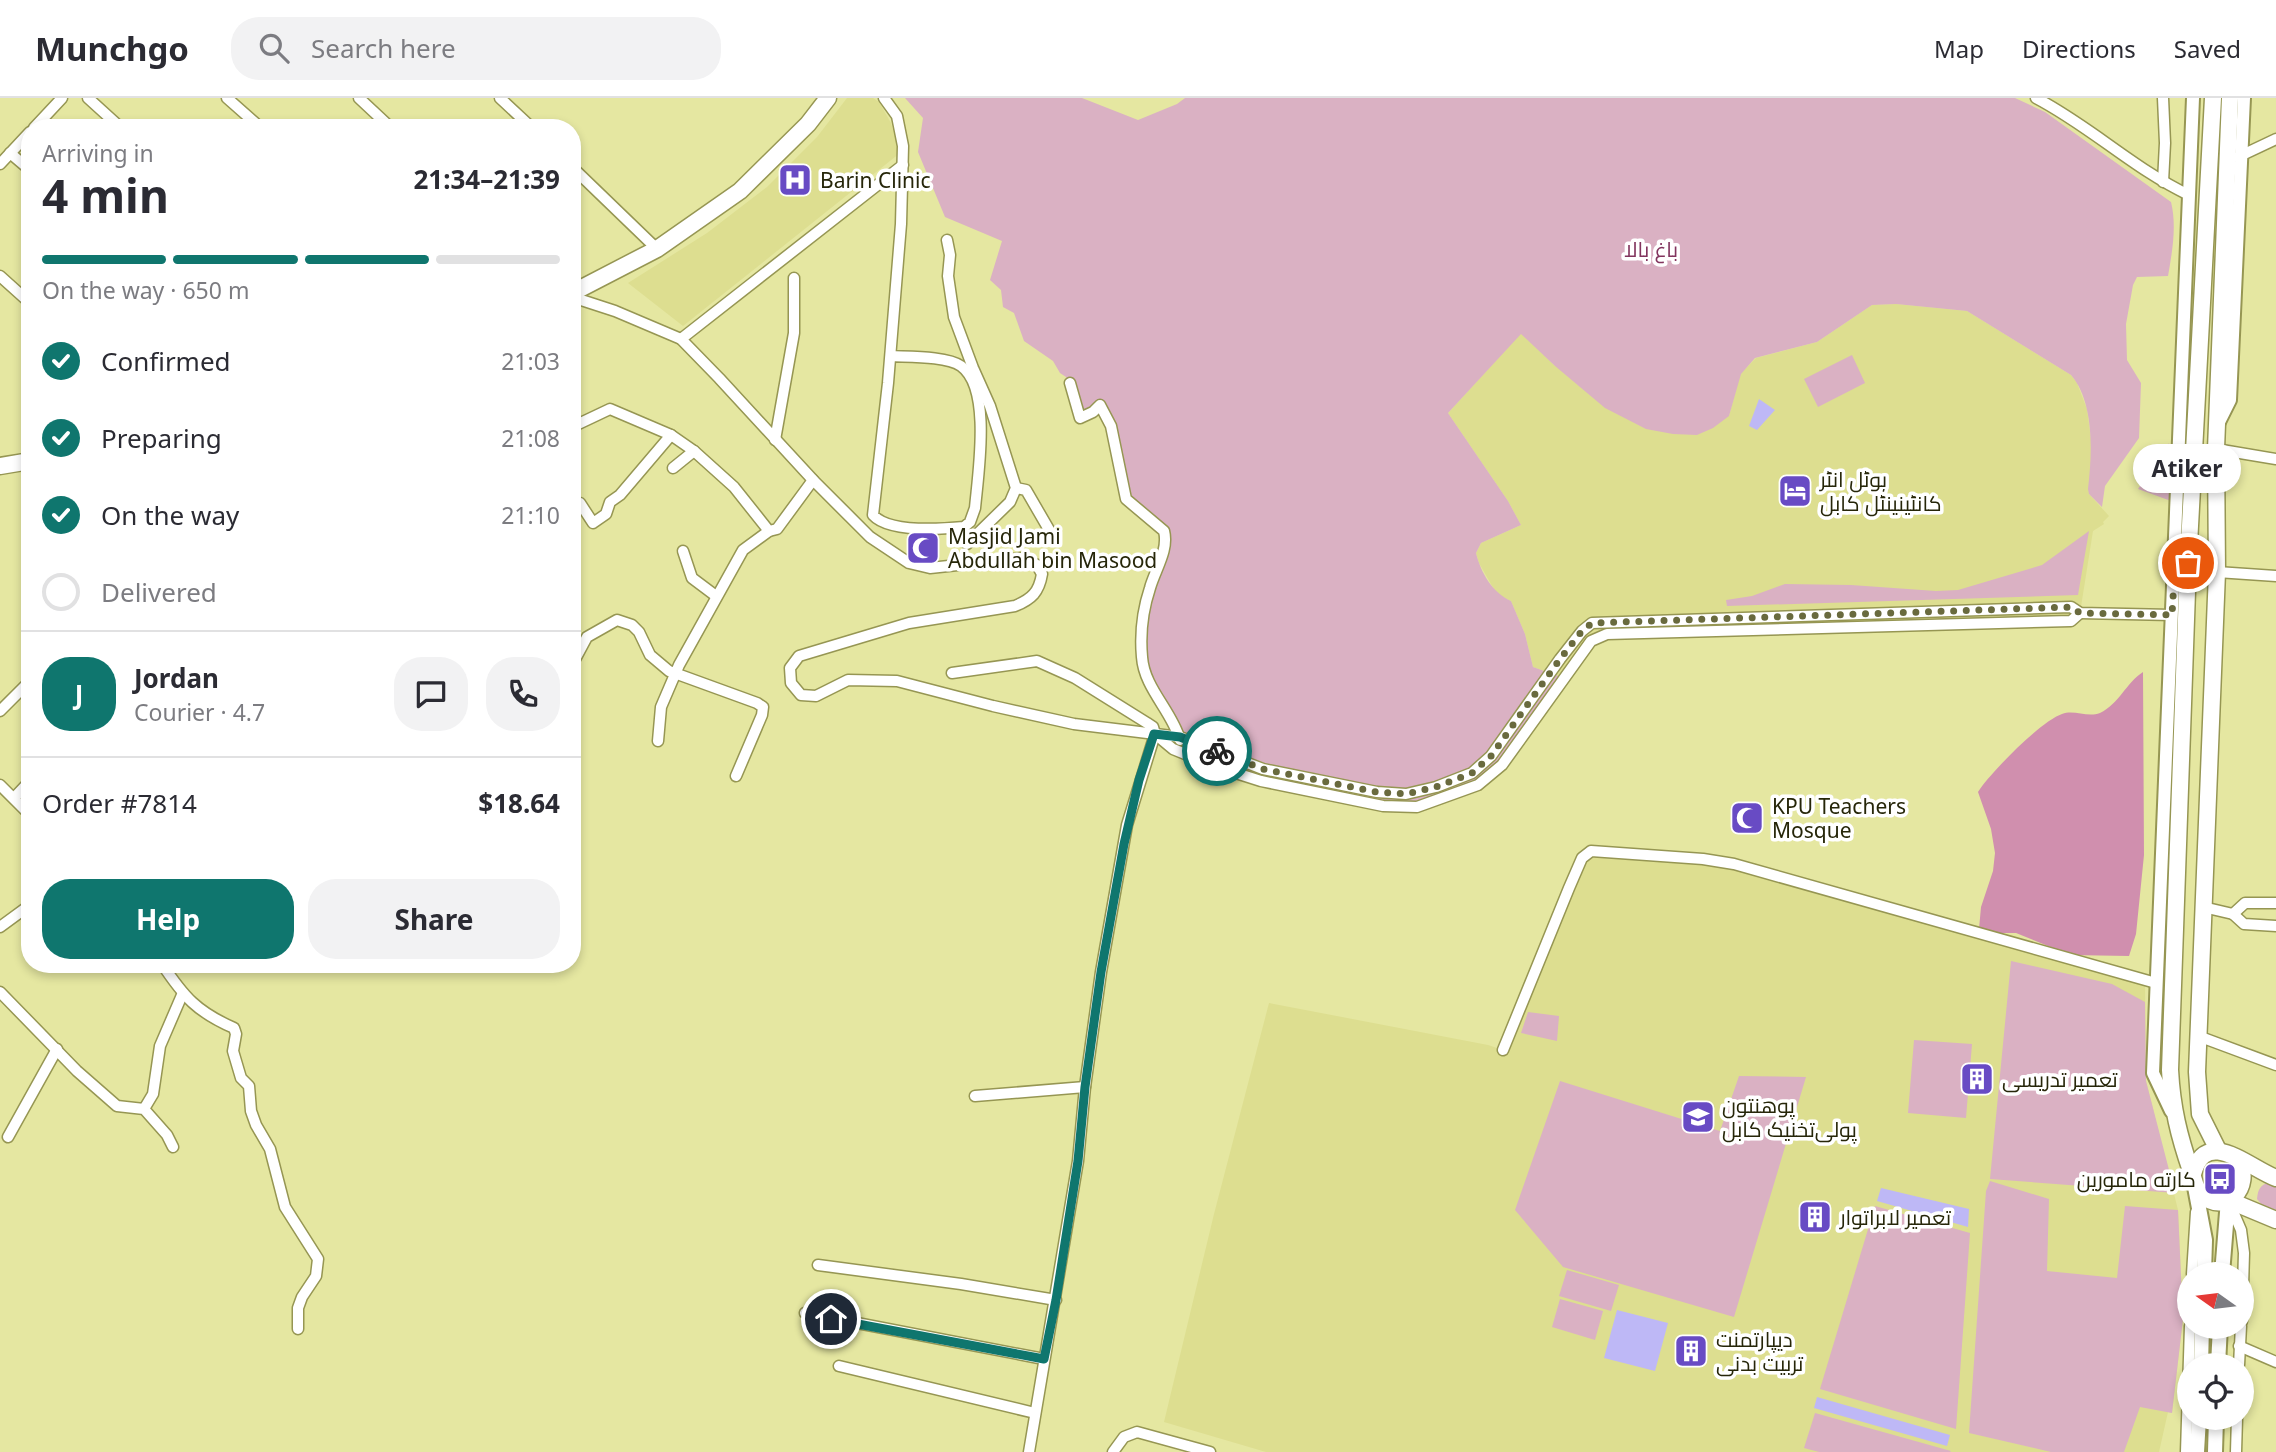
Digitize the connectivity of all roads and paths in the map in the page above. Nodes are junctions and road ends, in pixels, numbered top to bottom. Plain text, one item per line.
1 (62, 98) edge
2 (88, 98) edge
3 (227, 98) edge
4 (359, 98) edge
5 (500, 98) edge
6 (828, 98) edge
7 (884, 98) edge
8 (2036, 98) edge
9 (2163, 98) edge
10 (2193, 98) edge
11 (2213, 98) edge
12 (2230, 98) edge
13 (2244, 98) edge
14 (42, 119) edge
15 (111, 119) edge
16 (251, 119) edge
17 (381, 119) edge
18 (522, 119) edge
19 (2276, 139) edge
20 (21, 141) edge
21 (10, 153) junction
22 (2235, 159) junction
23 (21, 162) edge
24 (0, 164) edge
25 (903, 165) junction
26 (581, 176) edge
27 (2163, 182) junction
28 (2189, 195) junction
29 (947, 240) dead end
30 (657, 249) junction
31 (0, 276) edge
32 (794, 278) dead end
33 (581, 290) edge
34 (21, 295) edge
35 (581, 298) edge
36 (681, 339) junction
37 (891, 356) junction
38 (2182, 359) junction
39 (2200, 359) junction
40 (1070, 383) dead end
41 (581, 423) edge
42 (671, 435) junction
43 (775, 440) junction
44 (2216, 449) junction
45 (694, 451) junction
46 (2276, 459) edge
47 (21, 462) edge
48 (0, 466) edge
49 (673, 468) dead end
50 (813, 481) junction
51 (1016, 488) junction
52 (2185, 501) junction
53 (581, 505) edge
54 (769, 531) junction
55 (1055, 540) dead end
56 (967, 544) dead end
57 (683, 551) dead end
58 (2182, 563) junction
59 (2217, 572) junction
60 (2276, 576) edge
61 (716, 596) junction
62 (2080, 613) junction
63 (2172, 615) junction
64 (1695, 619) junction
65 (1696, 632) junction
66 (581, 648) edge
67 (1560, 659) junction
68 (1572, 667) junction
69 (952, 673) dead end
70 (676, 674) junction
71 (21, 690) edge
72 (0, 711) edge
73 (1154, 734) junction
74 (1180, 737) junction
75 (658, 741) dead end
76 (1182, 753) junction
77 (736, 776) dead end
78 (21, 785) edge
79 (5, 793) edge
80 (21, 806) edge
81 (2276, 904) edge
82 (2203, 907) junction
83 (21, 912) edge
84 (2233, 914) junction
85 (2276, 926) edge
86 (0, 927) edge
87 (168, 973) edge
88 (2156, 983) junction
89 (0, 992) edge
90 (182, 995) junction
91 (2198, 1036) junction
92 (57, 1049) junction
93 (1503, 1050) dead end
94 (2276, 1065) edge
95 (1085, 1087) junction
96 (975, 1096) dead end
97 (144, 1109) junction
98 (2175, 1121) junction
99 (8, 1137) dead end
100 (173, 1147) dead end
101 (2218, 1150) junction
102 (2238, 1160) junction
103 (2276, 1178) edge
104 (2195, 1187) junction
105 (2228, 1200) junction
106 (2276, 1220) edge
107 (2193, 1262) edge
108 (2204, 1262) edge
109 (2223, 1262) edge
110 (2244, 1262) edge
111 (818, 1265) dead end
112 (1056, 1300) junction
113 (805, 1314) dead end
114 (298, 1329) dead end
115 (2190, 1339) edge
116 (2240, 1339) edge
117 (2239, 1346) junction
118 (2239, 1353) edge
119 (1044, 1359) junction
120 (2276, 1362) edge
121 (839, 1367) dead end
122 (1035, 1413) junction
123 (2198, 1430) edge
124 (2216, 1430) edge
125 (2237, 1430) edge
126 (1029, 1452) edge
127 (1113, 1452) edge
128 (1210, 1452) edge
129 (2186, 1452) edge
130 (2197, 1452) edge
131 (2215, 1452) edge
132 (2236, 1452) edge

1 - 14 street
2 - 15 street
3 - 16 street
4 - 17 street
5 - 18 street
6 - 30 main road
7 - 25 street
8 - 27 street
9 - 27 street
10 - 28 street
11 - 39 main road
12 - 22 main road
13 - 22 street
19 - 22 street
20 - 21 street
21 - 23 street
21 - 24 street
22 - 44 main road
25 - 36 street
25 - 37 street
26 - 30 street
27 - 28 street
28 - 38 street
29 - 51 street
30 - 33 main road
31 - 34 street
32 - 43 street
35 - 36 street
36 - 43 street
37 - 37 street
38 - 39 main road
38 - 52 street
39 - 52 main road
40 - 74 street
41 - 42 street
42 - 45 street
42 - 53 street
43 - 50 street
44 - 46 street
44 - 59 main road
45 - 49 street
45 - 54 street
47 - 48 main road
50 - 54 street
50 - 73 street
51 - 55 street
51 - 56 street
52 - 58 main road
54 - 61 street
57 - 61 street
58 - 63 street
58 - 98 main road
59 - 60 street
59 - 82 main road
61 - 70 street
62 - 63 street
62 - 64 street
62 - 65 street
63 - 88 street
64 - 65 street
64 - 67 street
65 - 68 street
66 - 70 street
67 - 68 street
67 - 74 street
68 - 76 street
69 - 73 street
70 - 75 street
70 - 77 street
71 - 72 street
73 - 74 street
73 - 76 street
73 - 95 street
74 - 76 street
78 - 79 street
79 - 80 street
81 - 84 street
82 - 84 street
82 - 91 main road
83 - 86 street
84 - 85 street
87 - 90 street
88 - 93 street
88 - 98 street
89 - 92 street
90 - 97 street
90 - 114 street
91 - 94 street
91 - 101 main road
92 - 97 street
92 - 99 street
95 - 96 street
95 - 112 street
97 - 100 street
98 - 104 main road
101 - 102 main road
101 - 104 main road
102 - 103 main road
102 - 105 main road
104 - 105 main road
104 - 107 street
104 - 108 main road
105 - 106 main road
105 - 109 main road
105 - 110 street
111 - 112 street
112 - 119 street
113 - 119 street
115 - 129 street
116 - 117 street
117 - 118 street
117 - 120 street
119 - 122 street
121 - 122 street
122 - 126 street
123 - 130 main road
124 - 131 main road
125 - 132 street
127 - 128 street

